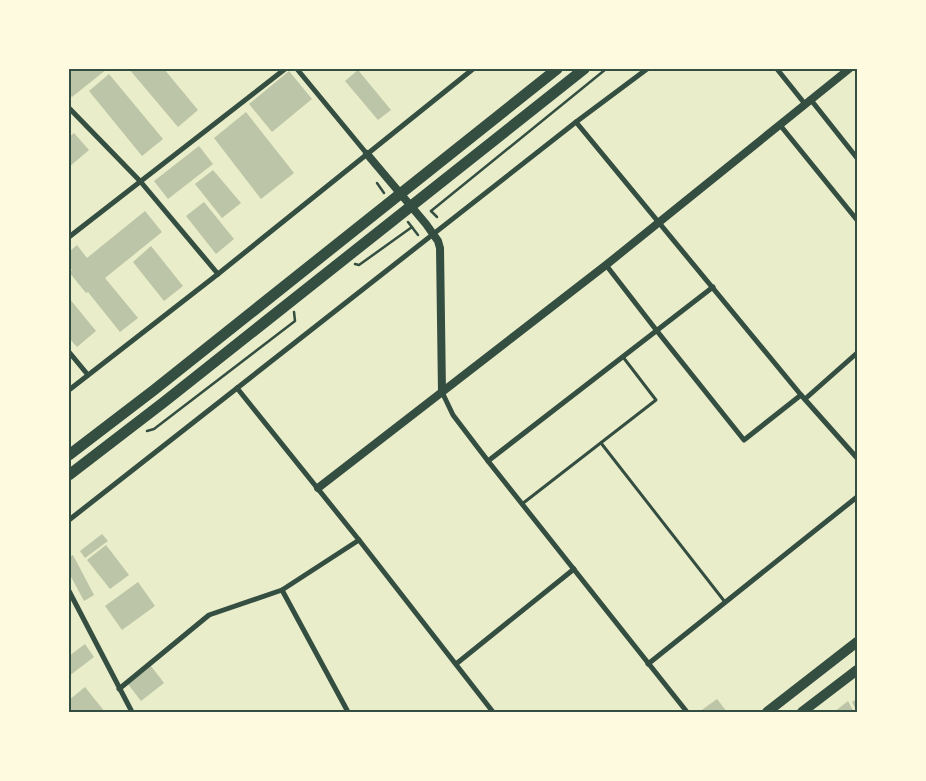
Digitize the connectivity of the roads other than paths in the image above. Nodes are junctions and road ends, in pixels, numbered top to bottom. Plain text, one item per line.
1 (285, 69) edge
2 (297, 69) edge
3 (463, 69) edge
4 (473, 69) edge
5 (557, 69) edge
6 (584, 69) edge
7 (646, 69) edge
8 (777, 69) edge
9 (849, 69) edge
10 (467, 74) junction
11 (808, 102) junction
12 (69, 108) edge
13 (576, 122) junction
14 (780, 125) junction
15 (367, 154) junction
16 (857, 158) edge
17 (140, 181) junction
18 (857, 220) edge
19 (659, 223) junction
20 (433, 234) junction
21 (69, 237) edge
22 (606, 265) junction
23 (218, 274) junction
24 (713, 287) junction
25 (657, 331) junction
26 (69, 352) edge
27 (857, 352) edge
28 (623, 357) junction
29 (88, 375) junction
30 (237, 388) junction
31 (69, 390) edge
32 (442, 392) junction
33 (803, 397) junction
34 (600, 443) junction
35 (69, 455) edge
36 (857, 458) edge
37 (488, 461) junction
38 (69, 475) edge
39 (318, 488) junction
40 (857, 497) edge
41 (522, 504) junction
42 (69, 520) edge
43 (359, 540) junction
44 (574, 569) junction
45 (282, 590) junction
46 (69, 591) edge
47 (726, 602) junction
48 (857, 642) edge
49 (456, 664) junction
50 (648, 664) junction
51 (857, 670) edge
52 (119, 689) junction
53 (132, 712) edge
54 (348, 712) edge
55 (491, 712) edge
56 (687, 712) edge
57 (767, 712) edge
58 (802, 712) edge

1 - 17 street
2 - 15 street
3 - 10 street
4 - 10 street
5 - 35 highway
6 - 38 highway
7 - 13 street
8 - 11 street
9 - 11 street
10 - 15 street
11 - 14 street
11 - 16 street
12 - 17 street
13 - 19 street
13 - 20 street
14 - 18 street
14 - 19 street
15 - 20 street
15 - 23 street
17 - 21 street
17 - 23 street
19 - 22 street
19 - 24 street
20 - 30 street
20 - 32 street
22 - 25 street
22 - 32 street
23 - 29 street
24 - 25 street
24 - 33 street
25 - 28 street
25 - 33 street
26 - 29 street
27 - 33 street
28 - 34 lane
28 - 37 street
29 - 31 street
30 - 39 street
30 - 42 street
32 - 37 street
32 - 39 street
33 - 36 street
34 - 41 lane
34 - 47 lane
37 - 41 street
39 - 43 street
40 - 47 street
41 - 44 street
43 - 45 street
43 - 49 street
44 - 49 street
44 - 50 street
45 - 52 street
45 - 54 street
46 - 52 street
47 - 50 street
48 - 57 highway
49 - 55 street
50 - 56 street
51 - 58 highway
52 - 53 street

